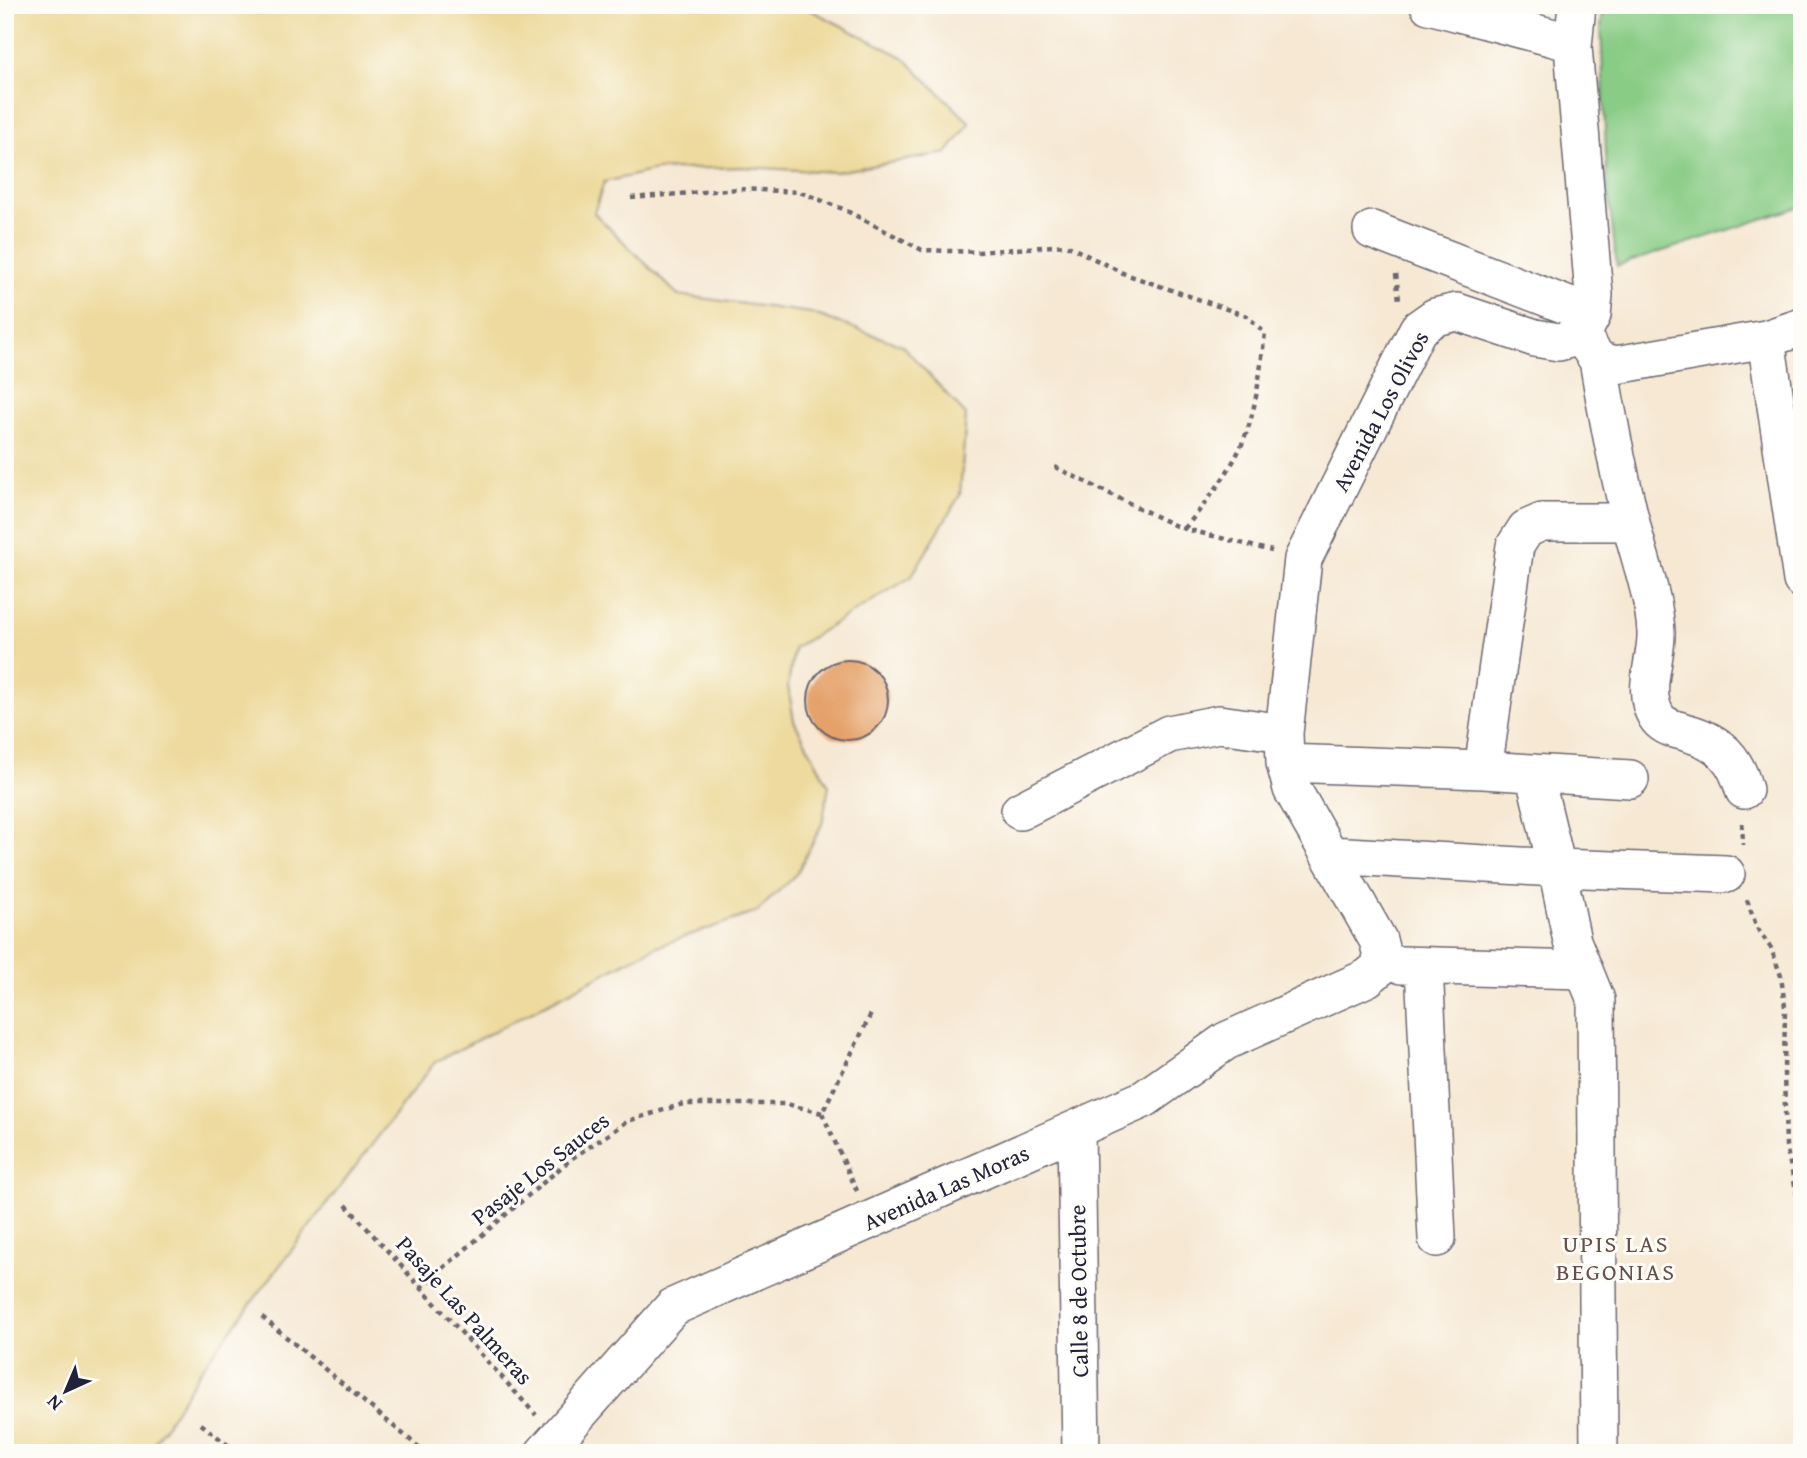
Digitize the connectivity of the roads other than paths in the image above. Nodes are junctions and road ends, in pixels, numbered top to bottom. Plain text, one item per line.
1 (1429, 5) edge
2 (1577, 5) edge
3 (1573, 43) junction
4 (1381, 234) road end
5 (1802, 327) edge
6 (1590, 337) junction
7 (1766, 339) junction
8 (1631, 522) junction
9 (1802, 580) edge
10 (1285, 748) junction
11 (1483, 770) junction
12 (1534, 773) junction
13 (1630, 779) dead end
14 (1744, 790) road end
15 (1020, 811) dead end
16 (1330, 855) junction
17 (1557, 868) junction
18 (1738, 872) road end
19 (1384, 964) junction
20 (1424, 966) junction
21 (1583, 970) junction
22 (1076, 1129) junction
23 (1437, 1238) dead end
24 (550, 1446) edge
25 (1081, 1453) edge
26 (1599, 1453) edge

1 - 3 street
2 - 3 street
3 - 6 street
4 - 6 street
5 - 7 street
6 - 7 street
6 - 8 street
6 - 10 street, Avenida Los Olivos
7 - 9 street
8 - 11 street
8 - 14 street
10 - 11 street
10 - 15 street
10 - 16 street, Avenida Los Olivos
11 - 12 street
12 - 13 street
12 - 17 street
16 - 17 street
16 - 19 street, Avenida Los Olivos
17 - 18 street
17 - 21 street
19 - 20 street
19 - 22 street, Avenida Las Moras
20 - 21 street
20 - 23 street
21 - 26 street
22 - 24 street, Avenida Las Moras
22 - 25 street, Calle 8 de Octubre

